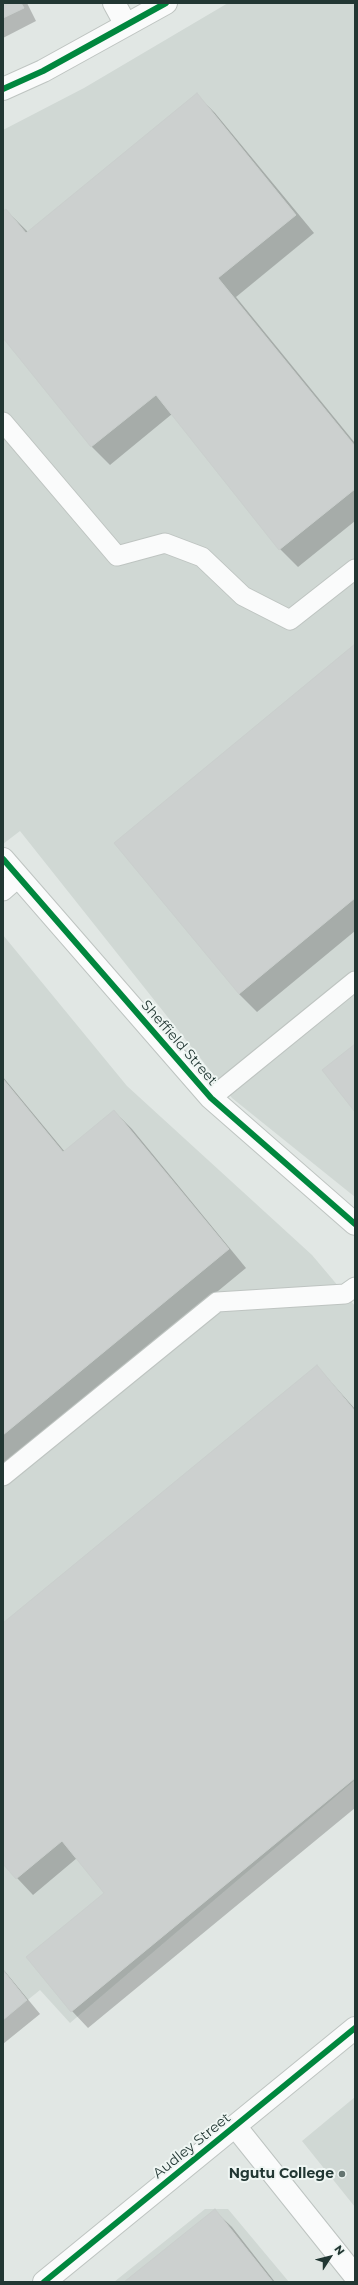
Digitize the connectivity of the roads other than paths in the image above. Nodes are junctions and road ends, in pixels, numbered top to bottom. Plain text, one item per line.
1 (114, 3) edge
2 (166, 3) edge
3 (126, 25) junction
4 (3, 89) edge
5 (3, 422) edge
6 (355, 569) edge
7 (3, 859) edge
8 (11, 884) edge
9 (355, 981) edge
10 (211, 1098) junction
11 (355, 1224) edge
12 (355, 1287) edge
13 (3, 1476) edge
14 (355, 2028) edge
15 (235, 2126) junction
16 (355, 2276) edge
17 (44, 2282) edge

1 - 3 street
2 - 3 street
3 - 4 street
5 - 6 lane
7 - 8 street, Sheffield Street
8 - 10 street, Sheffield Street
9 - 10 lane
10 - 11 street, Sheffield Street
12 - 13 lane
14 - 15 street, Audley Street
15 - 16 street
15 - 17 street, Audley Street

